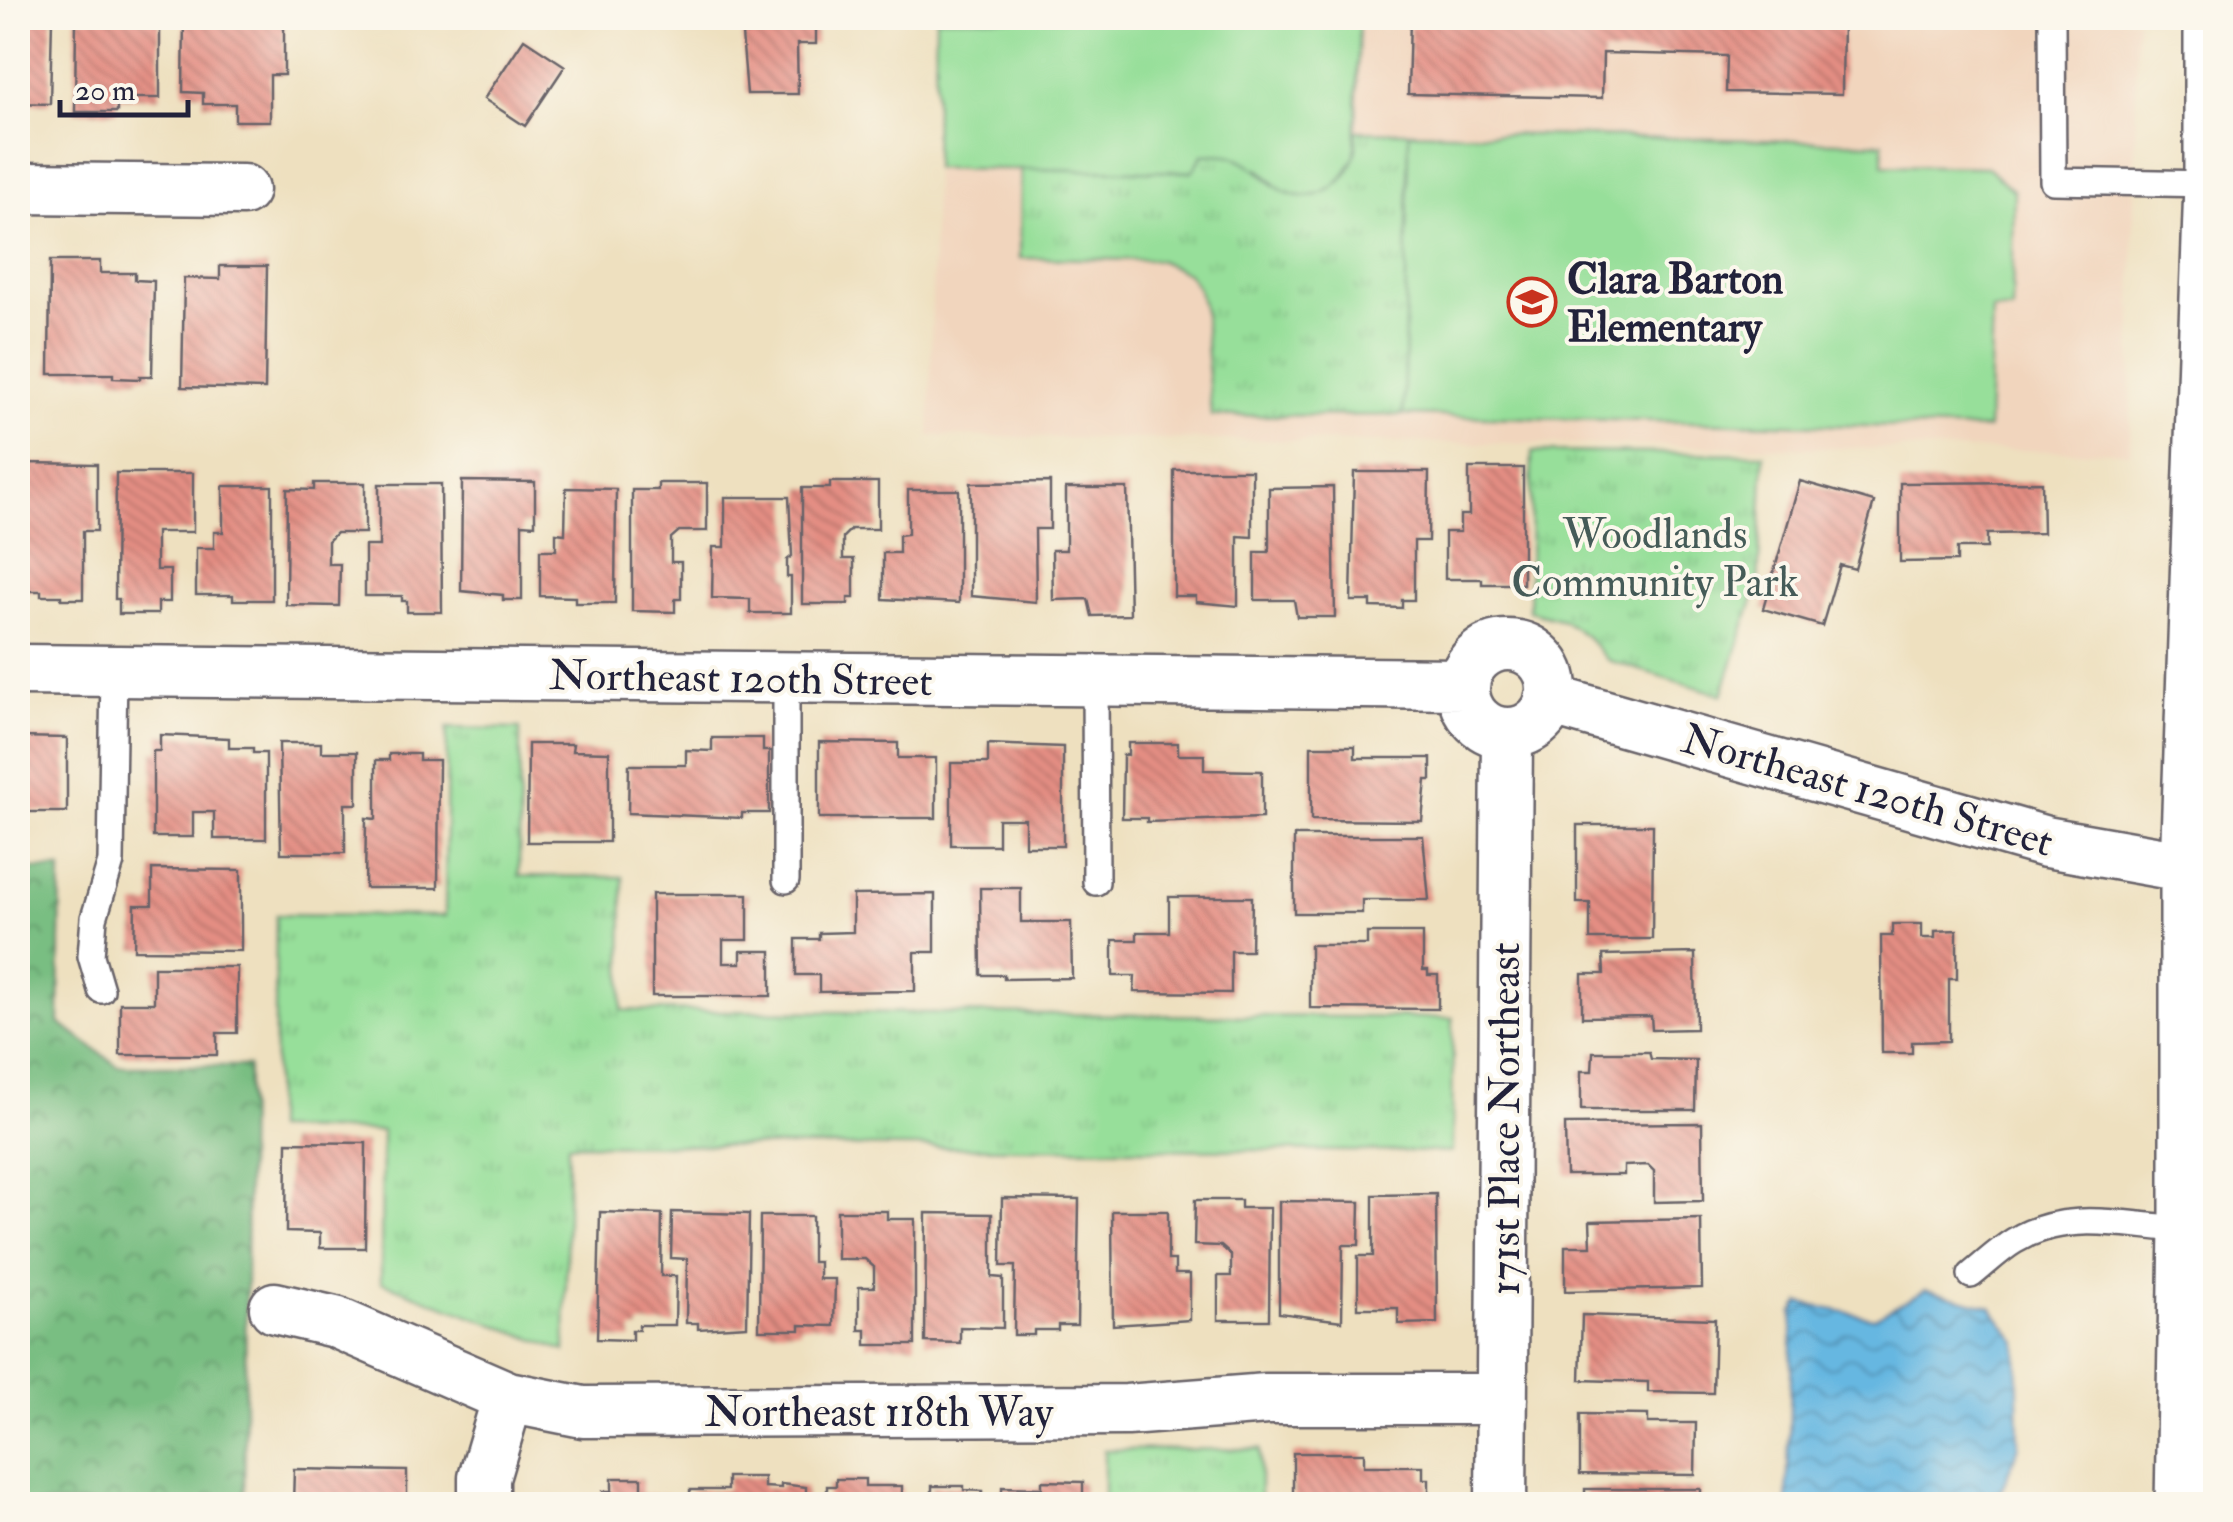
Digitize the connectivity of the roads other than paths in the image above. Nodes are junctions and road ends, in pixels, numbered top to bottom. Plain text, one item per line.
1 (2052, 18) edge
2 (2212, 18) edge
3 (2214, 184) edge
4 (18, 188) edge
5 (243, 190) dead end
6 (18, 670) edge
7 (114, 671) junction
8 (786, 678) junction
9 (1094, 680) junction
10 (1464, 684) junction
11 (1550, 700) junction
12 (1507, 733) junction
13 (2188, 867) junction
14 (786, 880) dead end
15 (1096, 882) dead end
16 (100, 990) dead end
17 (2188, 1229) junction
18 (1971, 1275) dead end
19 (275, 1308) dead end
20 (508, 1397) junction
21 (1502, 1400) junction
22 (484, 1504) edge
23 (1501, 1504) edge
24 (2183, 1504) edge

1 - 3 lane
2 - 3 street
3 - 13 street
4 - 5 street
6 - 7 street, Northeast 120th Street
7 - 8 street, Northeast 120th Street
7 - 16 lane
8 - 9 street, Northeast 120th Street
8 - 14 lane
9 - 10 street, Northeast 120th Street
9 - 15 lane
10 - 11 street
10 - 12 street
11 - 12 street
11 - 13 street, Northeast 120th Street
12 - 21 street, 171st Place Northeast
13 - 17 street
17 - 18 lane
17 - 24 street
19 - 20 street, Northeast 118th Way
20 - 21 street, Northeast 118th Way
20 - 22 street
21 - 23 street, 171st Place Northeast

